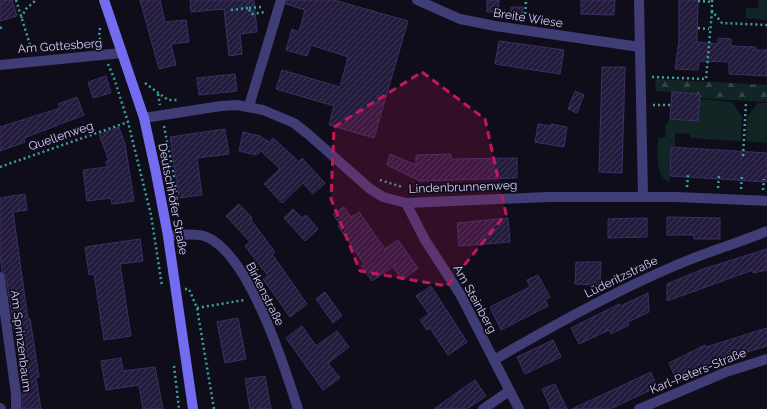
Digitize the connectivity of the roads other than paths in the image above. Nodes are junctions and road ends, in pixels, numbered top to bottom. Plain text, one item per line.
1 (104, 0) edge
2 (281, 0) edge
3 (417, 0) edge
4 (638, 0) edge
5 (640, 47) junction
6 (122, 54) junction
7 (0, 65) edge
8 (249, 106) junction
9 (144, 118) junction
10 (643, 197) junction
11 (767, 201) edge
12 (406, 203) junction
13 (767, 231) edge
14 (168, 236) junction
15 (0, 277) edge
16 (767, 359) edge
17 (494, 360) junction
18 (509, 391) junction
19 (16, 409) edge
20 (193, 409) edge
21 (298, 409) edge
22 (483, 409) edge
23 (519, 409) edge
24 (639, 409) edge

1 - 6 main road, Deutschhöfer Straße
2 - 8 street
3 - 5 street, Breite Wiese
4 - 5 street
5 - 10 street
6 - 7 street, Am Gottesberg
6 - 9 main road, Deutschhöfer Straße
8 - 9 street, Lindenbrunnenweg
8 - 12 street, Lindenbrunnenweg
9 - 14 main road, Deutschhöfer Straße
10 - 11 street, Lindenbrunnenweg
10 - 12 street, Lindenbrunnenweg
12 - 17 street, Am Steinberg
13 - 17 street, Lüderitzstraße
14 - 20 main road, Deutschhöfer Straße
14 - 21 street, Birkenstraße
15 - 19 street, Am Sprinzenbaum
16 - 24 street, Karl-Peters-Straße
17 - 18 street, Am Steinberg
18 - 22 street
18 - 23 street, Am Steinberg

